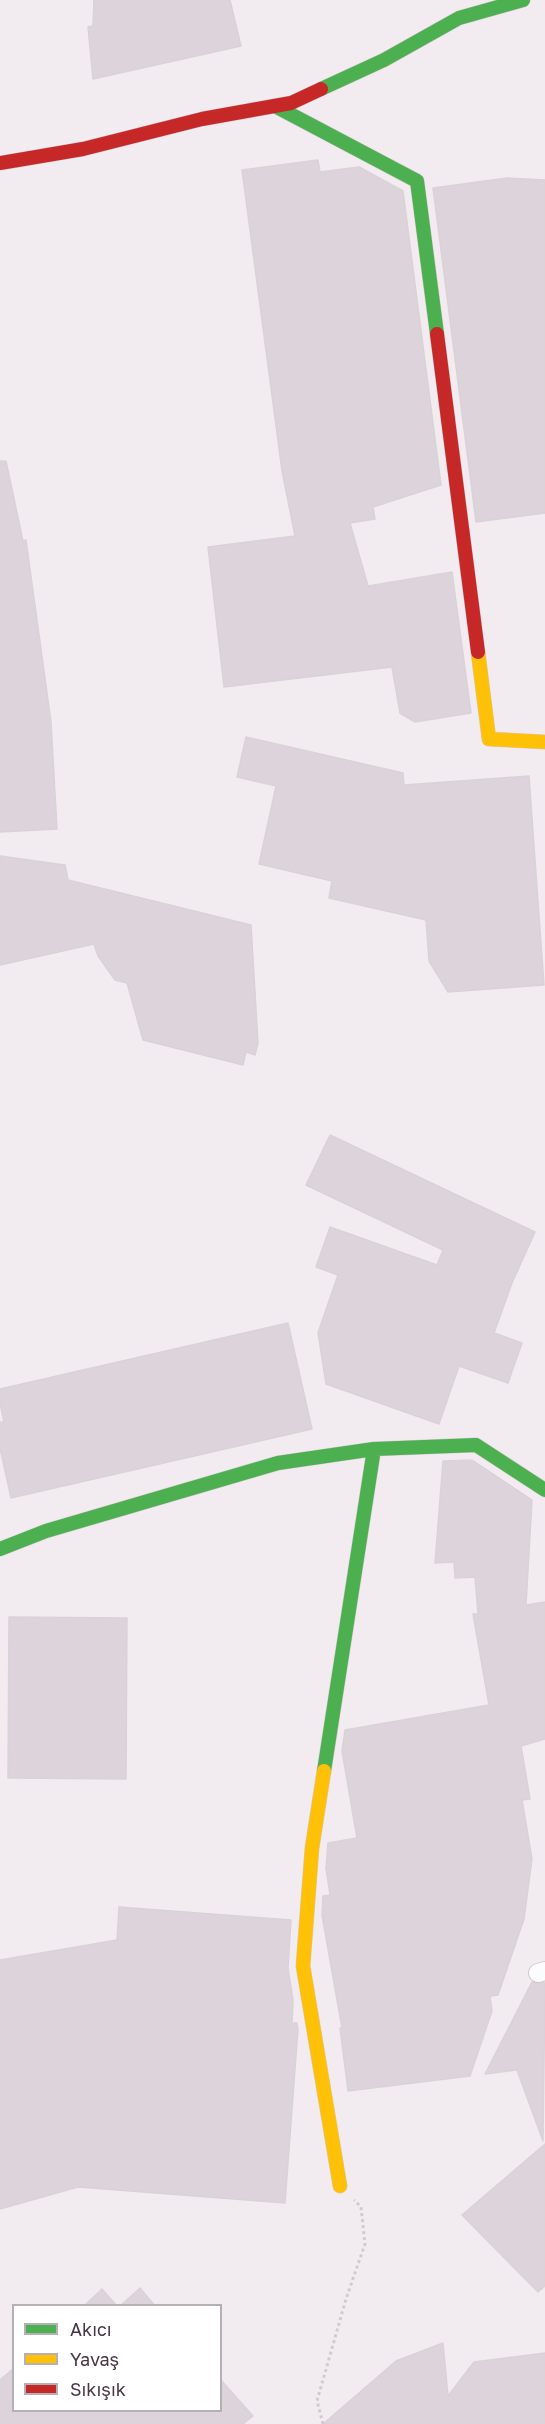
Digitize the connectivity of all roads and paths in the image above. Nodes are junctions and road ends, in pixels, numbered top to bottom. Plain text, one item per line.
1 (523, 0) edge
2 (275, 106) junction
3 (0, 163) edge
4 (545, 742) edge
5 (374, 1449) junction
6 (545, 1490) edge
7 (0, 1549) edge
8 (340, 2186) joint
9 (323, 2424) edge

1 - 2 street
2 - 3 street
2 - 4 street
5 - 6 street
5 - 7 street
5 - 8 street
8 - 9 path

